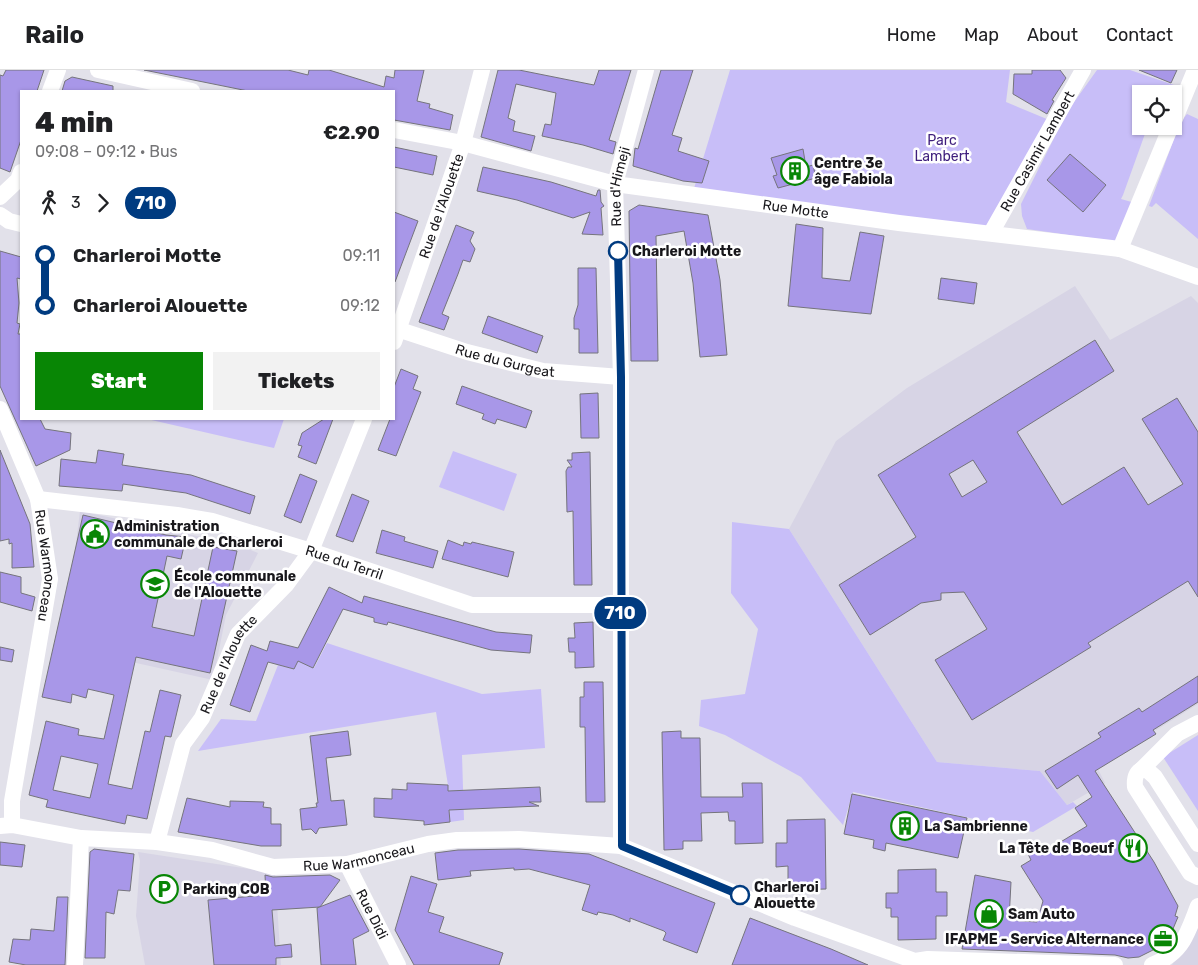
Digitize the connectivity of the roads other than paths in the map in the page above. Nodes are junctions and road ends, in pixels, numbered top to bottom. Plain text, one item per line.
1 (58, 70) edge
2 (98, 70) edge
3 (482, 70) edge
4 (646, 70) edge
5 (1083, 70) edge
6 (1195, 70) edge
7 (50, 90) edge
8 (188, 90) edge
9 (1182, 101) edge
10 (395, 130) edge
11 (1167, 135) edge
12 (463, 143) junction
13 (20, 175) edge
14 (616, 184) junction
15 (0, 197) edge
16 (0, 215) edge
17 (20, 224) edge
18 (991, 233) junction
19 (1120, 249) junction
20 (1198, 277) edge
21 (395, 333) edge
22 (621, 377) junction
23 (0, 409) edge
24 (364, 420) edge
25 (38, 499) junction
26 (311, 551) junction
27 (620, 605) junction
28 (1198, 723) edge
29 (1141, 770) junction
30 (6, 826) edge
31 (81, 838) junction
32 (157, 842) junction
33 (1198, 844) edge
34 (622, 846) junction
35 (347, 864) junction
36 (1198, 877) edge
37 (1198, 906) edge
38 (75, 965) edge
39 (398, 965) edge
40 (1115, 965) edge
41 (1152, 965) edge

1 - 7 street
2 - 8 street
3 - 12 street, Rue de l'Alouette
4 - 14 street, Rue d'Himeji
5 - 18 street, Rue Casimir Lambert
6 - 9 street
10 - 12 street, Rue Motte
11 - 19 street
12 - 14 street, Rue Motte
12 - 21 street, Rue de l'Alouette
13 - 15 street
14 - 18 street, Rue Motte
14 - 22 street, Rue d'Himeji
16 - 17 street
18 - 19 street, Rue Motte
19 - 20 street, Rue Motte
21 - 22 street, Rue du Gurgeat
22 - 27 street, Rue d'Himeji
23 - 25 street, Rue Warmonceau
24 - 26 street, Rue de l'Alouette
25 - 26 street, Rue du Terril
25 - 30 street, Rue Warmonceau
26 - 27 street, Rue du Terril
26 - 32 street, Rue de l'Alouette
27 - 34 street, Rue d'Himeji
28 - 29 street
29 - 33 street
29 - 36 street
30 - 31 street, Rue Warmonceau
31 - 32 street, Rue Warmonceau
31 - 38 street
32 - 35 street, Rue Warmonceau
34 - 35 street, Rue Warmonceau
34 - 40 street, Rue Warmonceau
35 - 39 street, Rue Didi
37 - 41 street

